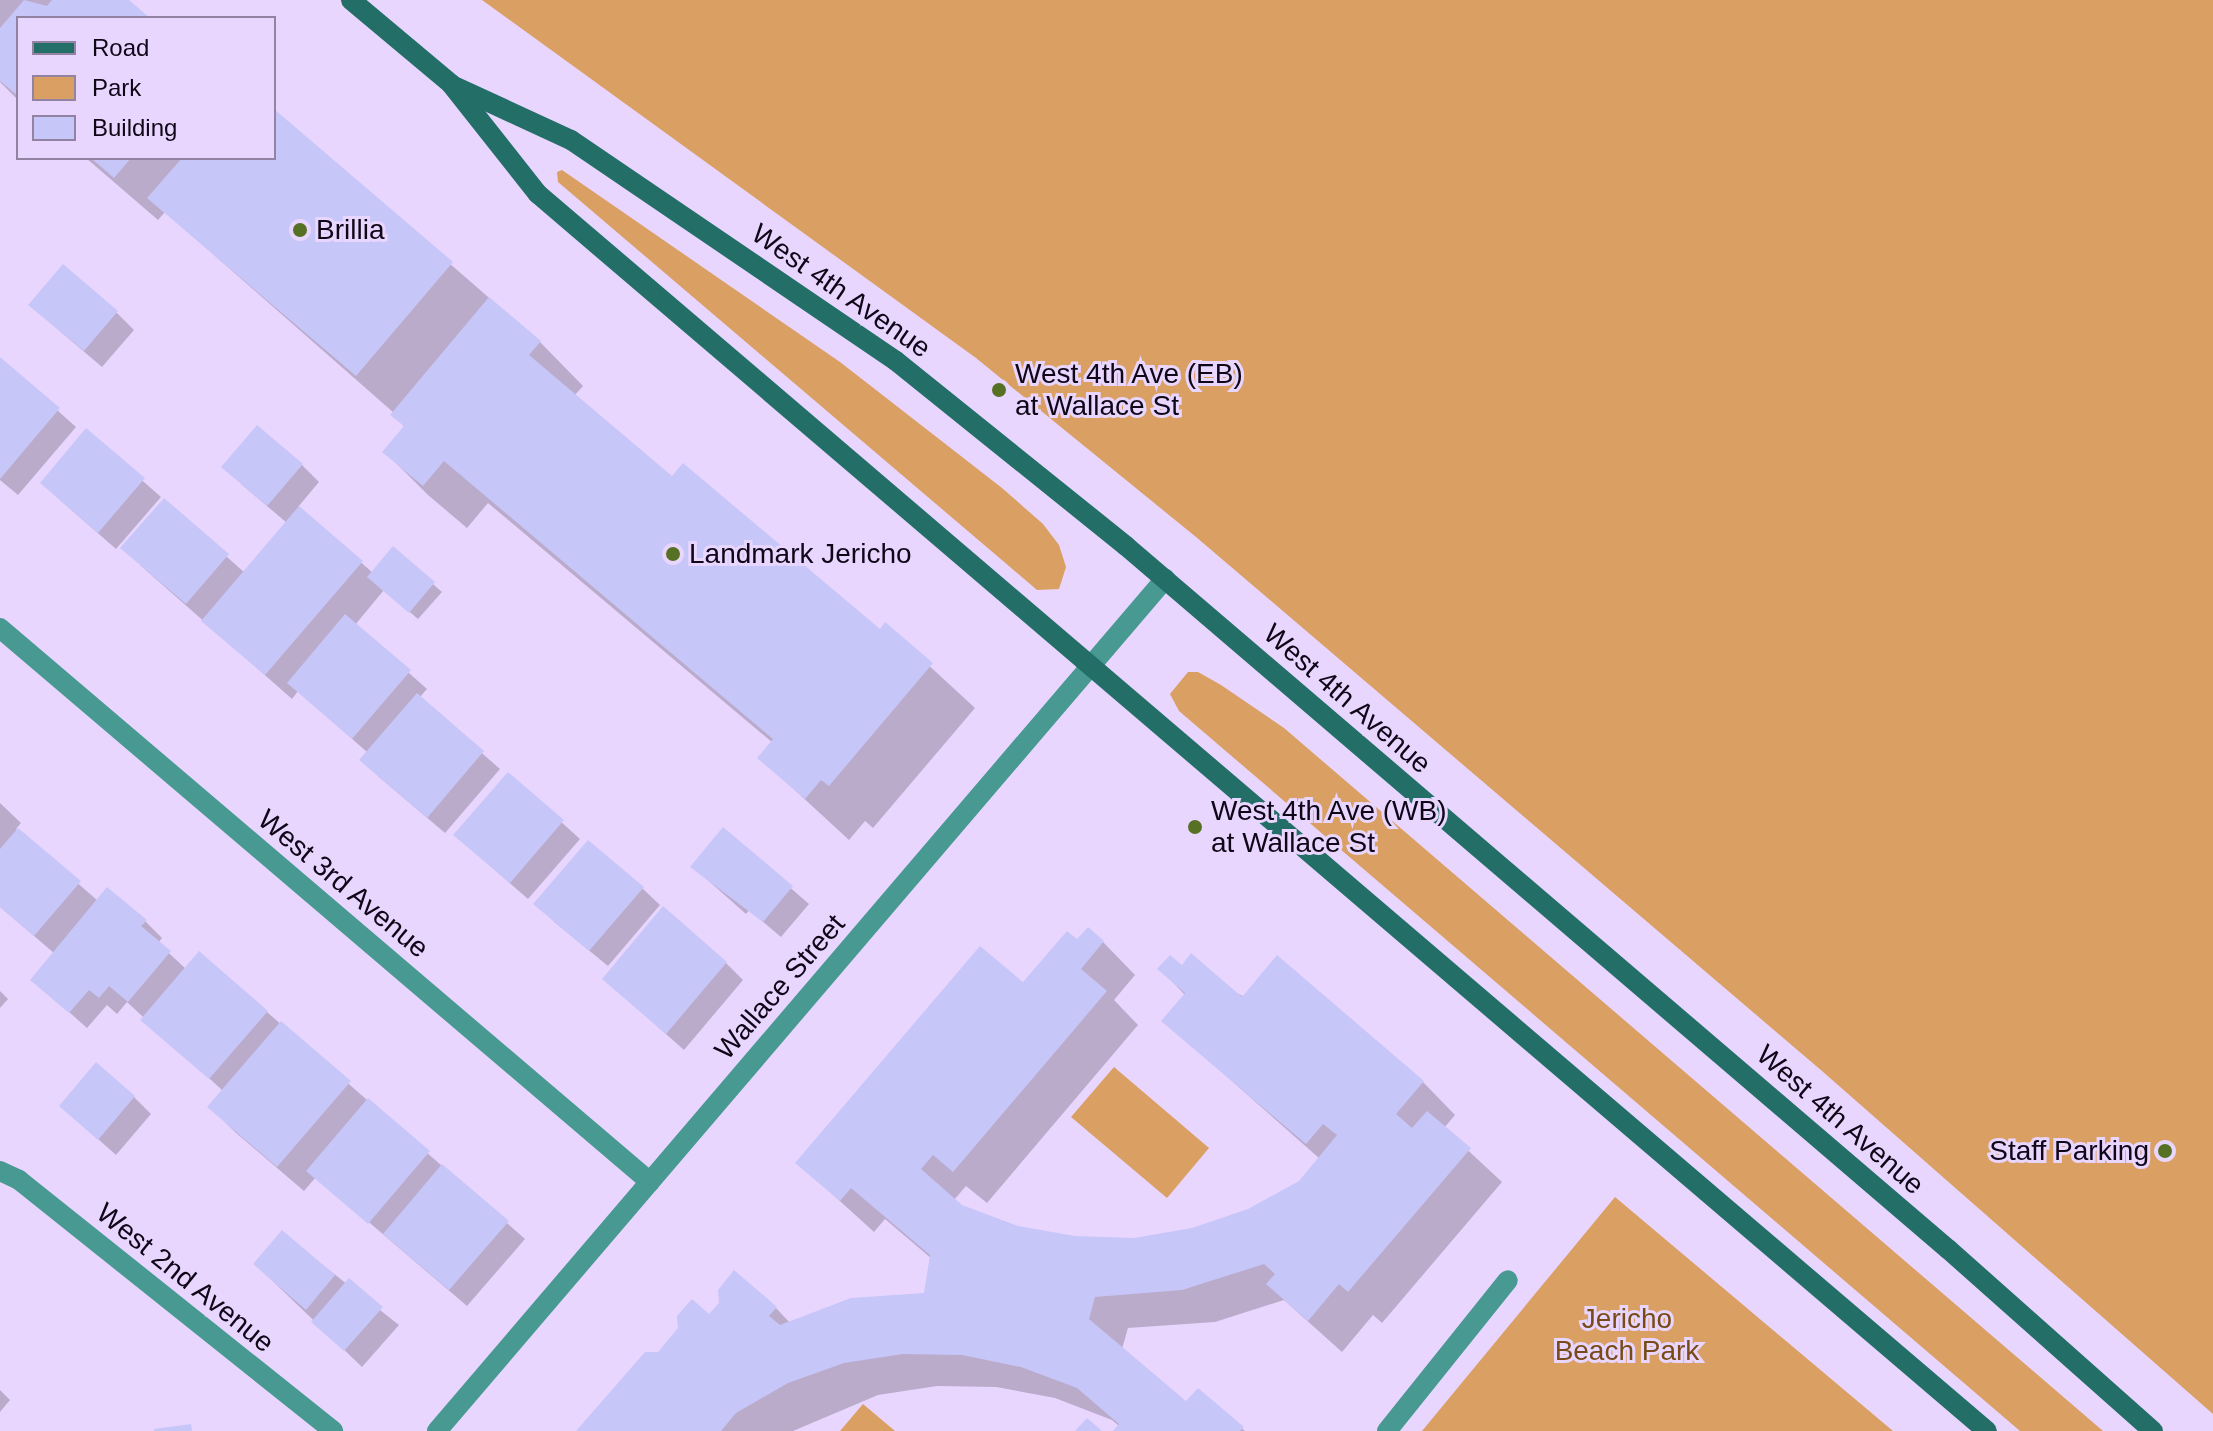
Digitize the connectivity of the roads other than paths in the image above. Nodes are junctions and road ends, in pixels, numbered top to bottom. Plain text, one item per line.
1 (351, 0) edge
2 (451, 84) junction
3 (1165, 579) junction
4 (0, 628) edge
5 (1091, 666) junction
6 (0, 1171) edge
7 (650, 1182) junction
8 (1508, 1280) dead end
9 (333, 1431) edge
10 (437, 1431) edge
11 (1387, 1431) edge
12 (1987, 1431) edge
13 (2153, 1431) edge

1 - 2 main road, West 4th Avenue
2 - 3 main road, West 4th Avenue
2 - 5 main road, West 4th Avenue
3 - 5 street, Wallace Street
3 - 13 main road, West 4th Avenue
4 - 7 street, West 3rd Avenue
5 - 7 street, Wallace Street
5 - 12 main road, West 4th Avenue
6 - 9 street, West 2nd Avenue
7 - 10 street, Wallace Street
8 - 11 street

